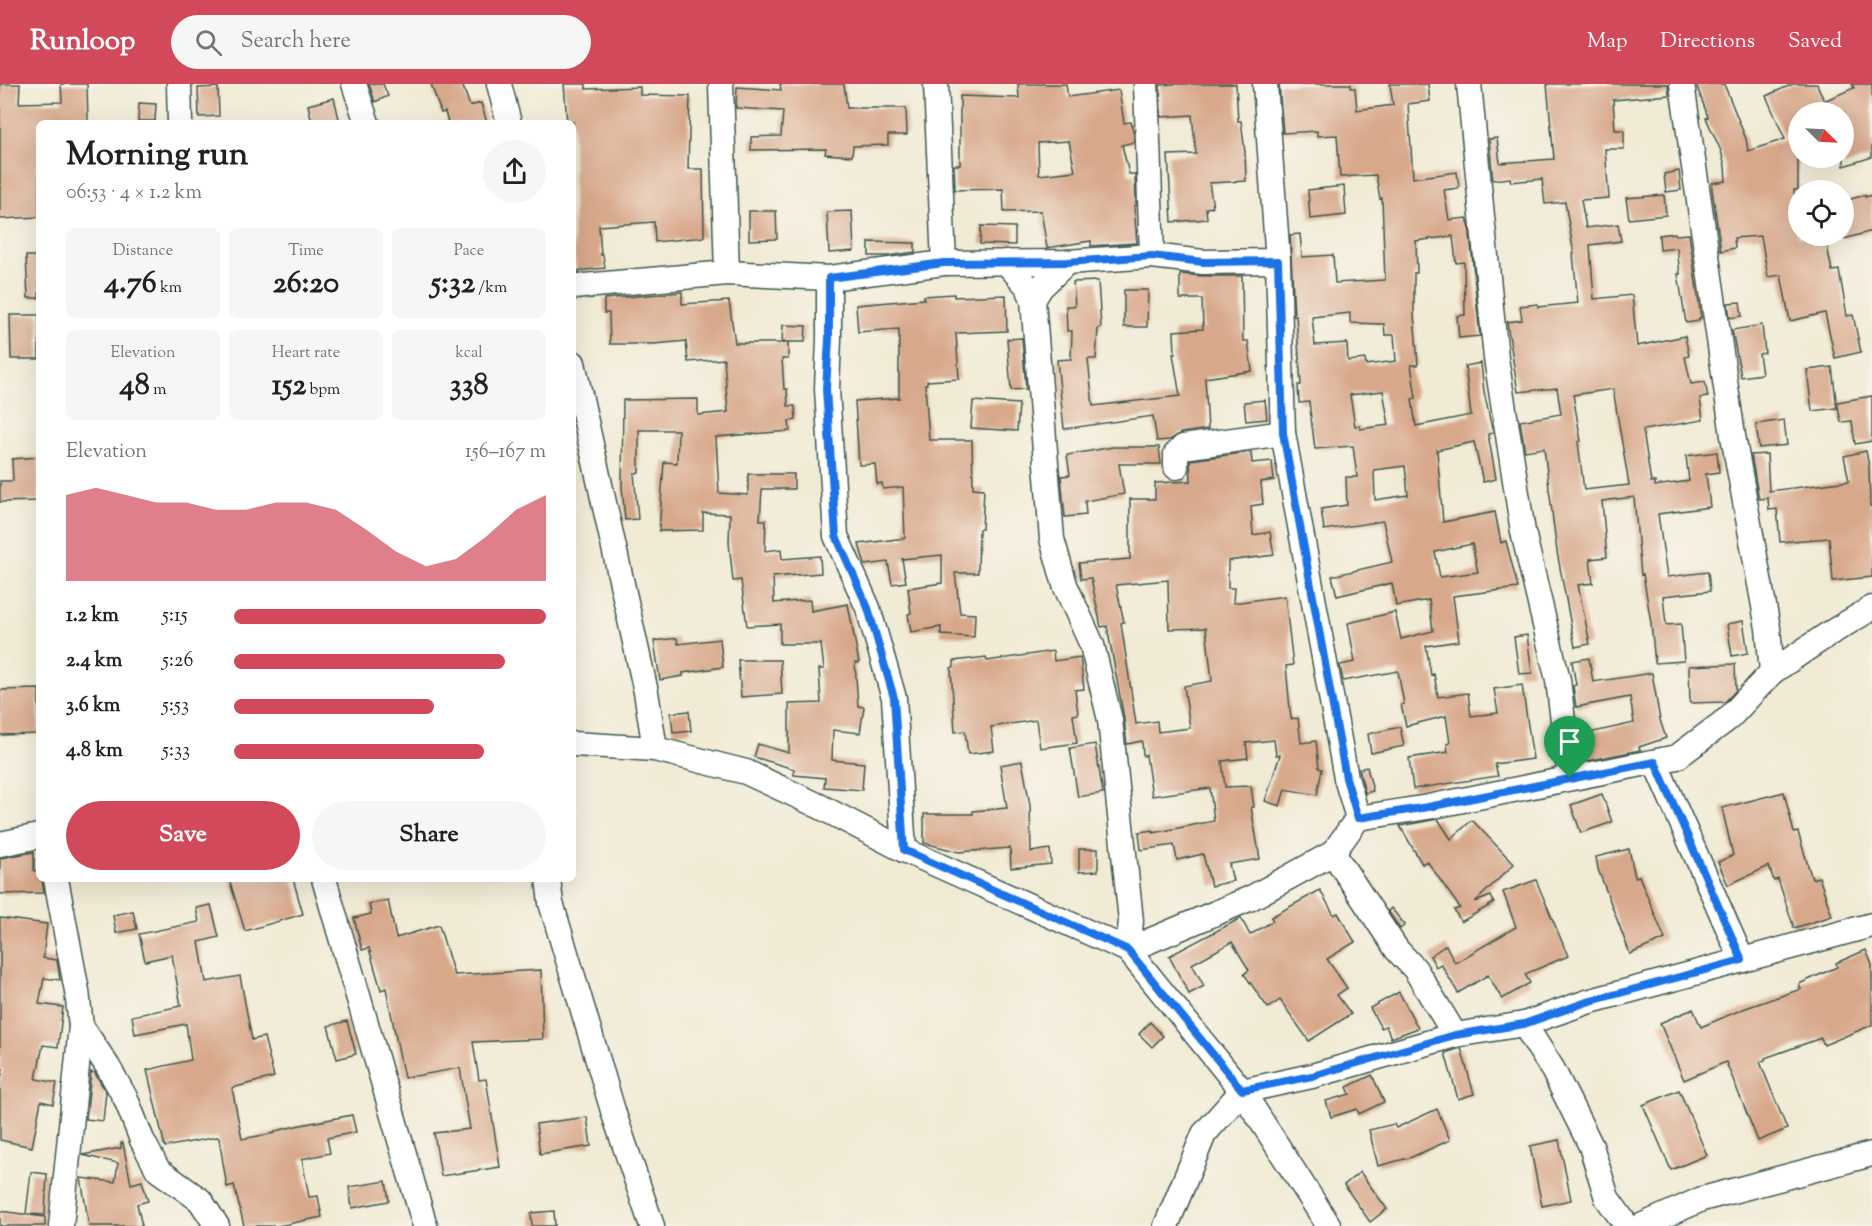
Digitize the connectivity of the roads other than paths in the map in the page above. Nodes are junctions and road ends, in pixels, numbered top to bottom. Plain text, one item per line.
1 (179, 84) edge
2 (354, 84) edge
3 (499, 84) edge
4 (721, 84) edge
5 (936, 84) edge
6 (1146, 84) edge
7 (1264, 84) edge
8 (1469, 84) edge
9 (1682, 84) edge
10 (180, 120) edge
11 (366, 120) edge
12 (508, 120) edge
13 (1152, 256) junction
14 (1278, 261) junction
15 (1006, 262) junction
16 (1067, 262) junction
17 (944, 263) junction
18 (726, 273) junction
19 (829, 278) junction
20 (576, 287) edge
21 (1033, 300) junction
22 (576, 377) edge
23 (1283, 433) junction
24 (1176, 467) dead end
25 (1872, 608) edge
26 (1772, 672) junction
27 (576, 744) edge
28 (654, 749) junction
29 (1655, 762) junction
30 (1570, 778) junction
31 (1358, 818) junction
32 (36, 837) edge
33 (0, 844) edge
34 (904, 850) junction
35 (1333, 853) junction
36 (57, 882) edge
37 (325, 882) edge
38 (548, 882) edge
39 (1872, 925) edge
40 (1128, 950) junction
41 (1742, 960) junction
42 (1524, 1024) junction
43 (81, 1026) junction
44 (1455, 1035) junction
45 (1242, 1090) junction
46 (1872, 1154) edge
47 (61, 1226) edge
48 (217, 1226) edge
49 (425, 1226) edge
50 (652, 1226) edge
51 (1166, 1226) edge
52 (1329, 1226) edge
53 (1628, 1226) edge
54 (1641, 1226) edge

1 - 10 street
2 - 11 street
3 - 12 street
4 - 18 street
5 - 17 street
6 - 13 street
7 - 14 street
8 - 30 street
9 - 26 street
13 - 14 street
13 - 16 street
14 - 23 street
15 - 16 street
15 - 17 street
15 - 21 street
16 - 21 street
17 - 19 street
18 - 19 street
18 - 20 street
19 - 34 street
21 - 40 street
22 - 28 street
23 - 24 street
23 - 31 street
25 - 26 street
26 - 29 street
27 - 28 street
28 - 34 street
29 - 30 street
29 - 41 street
30 - 31 street
31 - 35 street
32 - 33 street
34 - 40 street
35 - 40 street
35 - 44 street
36 - 43 street
37 - 49 street
38 - 50 street
39 - 41 street
40 - 45 street
41 - 42 street
42 - 44 street
42 - 53 street
43 - 47 street
43 - 48 street
44 - 45 street
45 - 51 street
45 - 52 street
46 - 54 street

